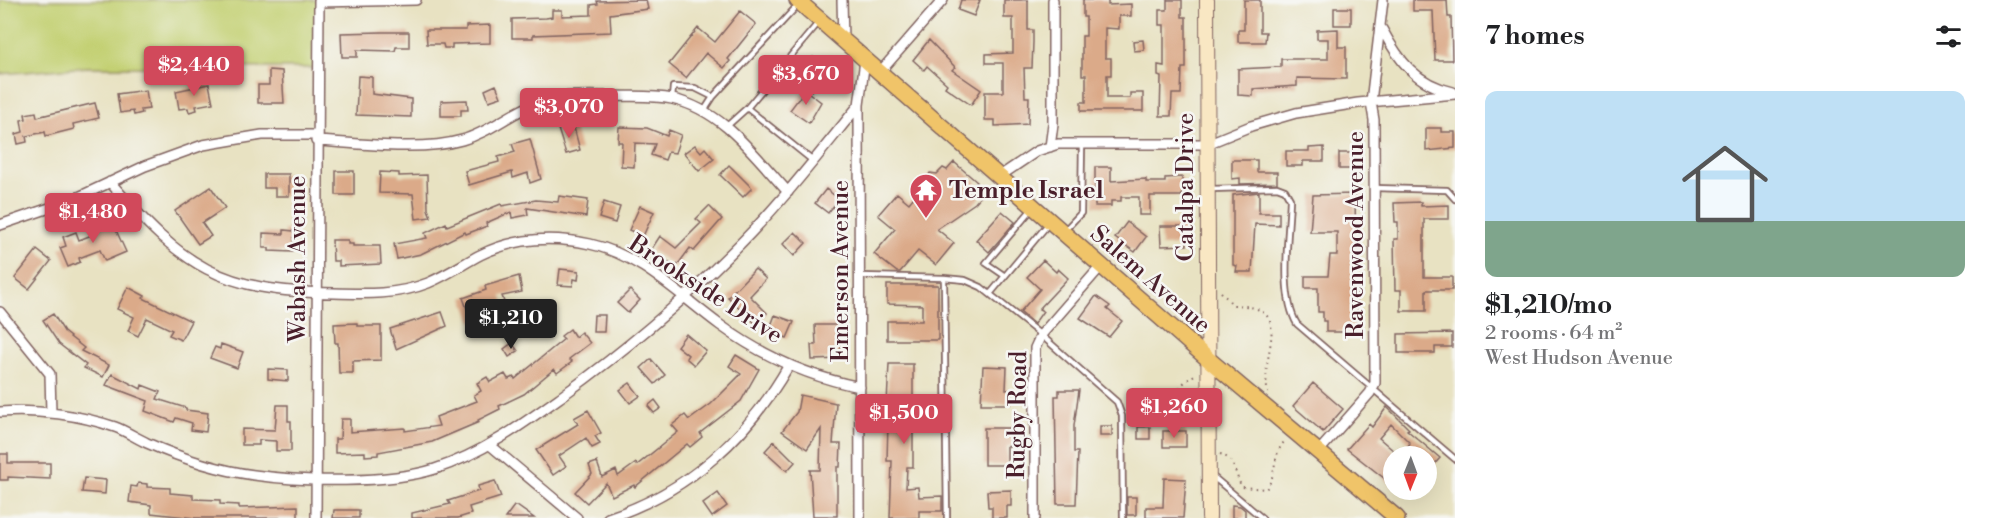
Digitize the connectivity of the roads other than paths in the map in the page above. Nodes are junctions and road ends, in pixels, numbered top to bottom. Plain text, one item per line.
1 (417, 0) edge
2 (842, 0) edge
3 (944, 0) edge
4 (1053, 0) edge
5 (1207, 0) edge
6 (1383, 0) edge
7 (319, 1) edge
8 (799, 1) edge
9 (820, 20) junction
10 (1382, 29) junction
11 (843, 40) junction
12 (865, 60) junction
13 (880, 72) junction
14 (1455, 93) edge
15 (713, 97) junction
16 (672, 99) junction
17 (1371, 102) junction
18 (859, 105) junction
19 (747, 108) junction
20 (704, 111) junction
21 (726, 126) junction
22 (316, 138) junction
23 (1082, 144) junction
24 (1207, 144) junction
25 (1050, 147) junction
26 (813, 161) junction
27 (1000, 176) junction
28 (110, 182) junction
29 (1374, 188) junction
30 (1207, 189) junction
31 (788, 192) junction
32 (1455, 200) edge
33 (1034, 206) junction
34 (1051, 221) junction
35 (0, 225) edge
36 (1063, 231) junction
37 (1102, 265) junction
38 (860, 276) junction
39 (1005, 276) junction
40 (944, 278) junction
41 (317, 293) junction
42 (990, 294) junction
43 (684, 297) junction
44 (0, 312) edge
45 (1041, 335) junction
46 (1208, 359) junction
47 (789, 365) junction
48 (860, 387) junction
49 (1373, 388) junction
50 (0, 412) edge
51 (51, 413) junction
52 (490, 445) junction
53 (1319, 451) junction
54 (1455, 459) edge
55 (1209, 474) junction
56 (316, 478) junction
57 (316, 518) edge
58 (577, 518) edge
59 (608, 518) edge
60 (860, 518) edge
61 (947, 518) edge
62 (1035, 518) edge
63 (1123, 518) edge
64 (1209, 518) edge
65 (1262, 518) edge
66 (1396, 518) edge

1 - 7 street
2 - 11 street
3 - 13 street
4 - 25 street
5 - 24 street, Catalpa Drive
6 - 10 street, Ravenwood Avenue
7 - 22 street, Wabash Avenue
8 - 9 main road, Salem Avenue
8 - 15 lane
9 - 11 main road, Salem Avenue
9 - 19 lane
10 - 14 street
10 - 17 street, Ravenwood Avenue
11 - 12 main road, Salem Avenue
12 - 13 main road, Salem Avenue
12 - 18 street, Emerson Avenue
13 - 27 main road, Salem Avenue
14 - 17 street
15 - 16 lane
15 - 20 lane
16 - 20 street
16 - 22 street
17 - 24 street
17 - 29 street, Ravenwood Avenue
18 - 26 street
18 - 38 street, Emerson Avenue
19 - 21 lane
19 - 26 lane
20 - 21 street
21 - 31 street
22 - 28 street
22 - 41 street, Wabash Avenue
23 - 24 street
23 - 25 street
23 - 36 lane
24 - 30 street, Catalpa Drive
25 - 27 street
26 - 31 street
27 - 33 main road, Salem Avenue
28 - 35 street
28 - 41 street, Brookside Drive
29 - 32 lane
29 - 49 street, Ravenwood Avenue
30 - 46 street, Catalpa Drive
30 - 49 lane
31 - 43 street
33 - 34 main road, Salem Avenue
33 - 39 lane
34 - 36 main road, Salem Avenue
34 - 39 lane
36 - 37 main road, Salem Avenue
37 - 45 street, Rugby Road
37 - 46 main road, Salem Avenue
38 - 40 lane
38 - 48 street, Emerson Avenue
39 - 42 lane
40 - 42 lane
40 - 61 lane
41 - 43 street, Brookside Drive
41 - 56 street, Wabash Avenue
42 - 45 lane
43 - 47 street, Brookside Drive
43 - 52 street
44 - 51 street
45 - 62 street, Rugby Road
45 - 63 lane
46 - 53 main road, Salem Avenue
46 - 55 street, Catalpa Drive
47 - 48 street, Brookside Drive
47 - 59 street
48 - 60 street, Emerson Avenue
49 - 53 street
49 - 54 lane
50 - 51 street
51 - 56 street
52 - 56 street
52 - 58 street
53 - 66 main road, Salem Avenue
55 - 64 street, Catalpa Drive
55 - 65 lane
56 - 57 street, Wabash Avenue

